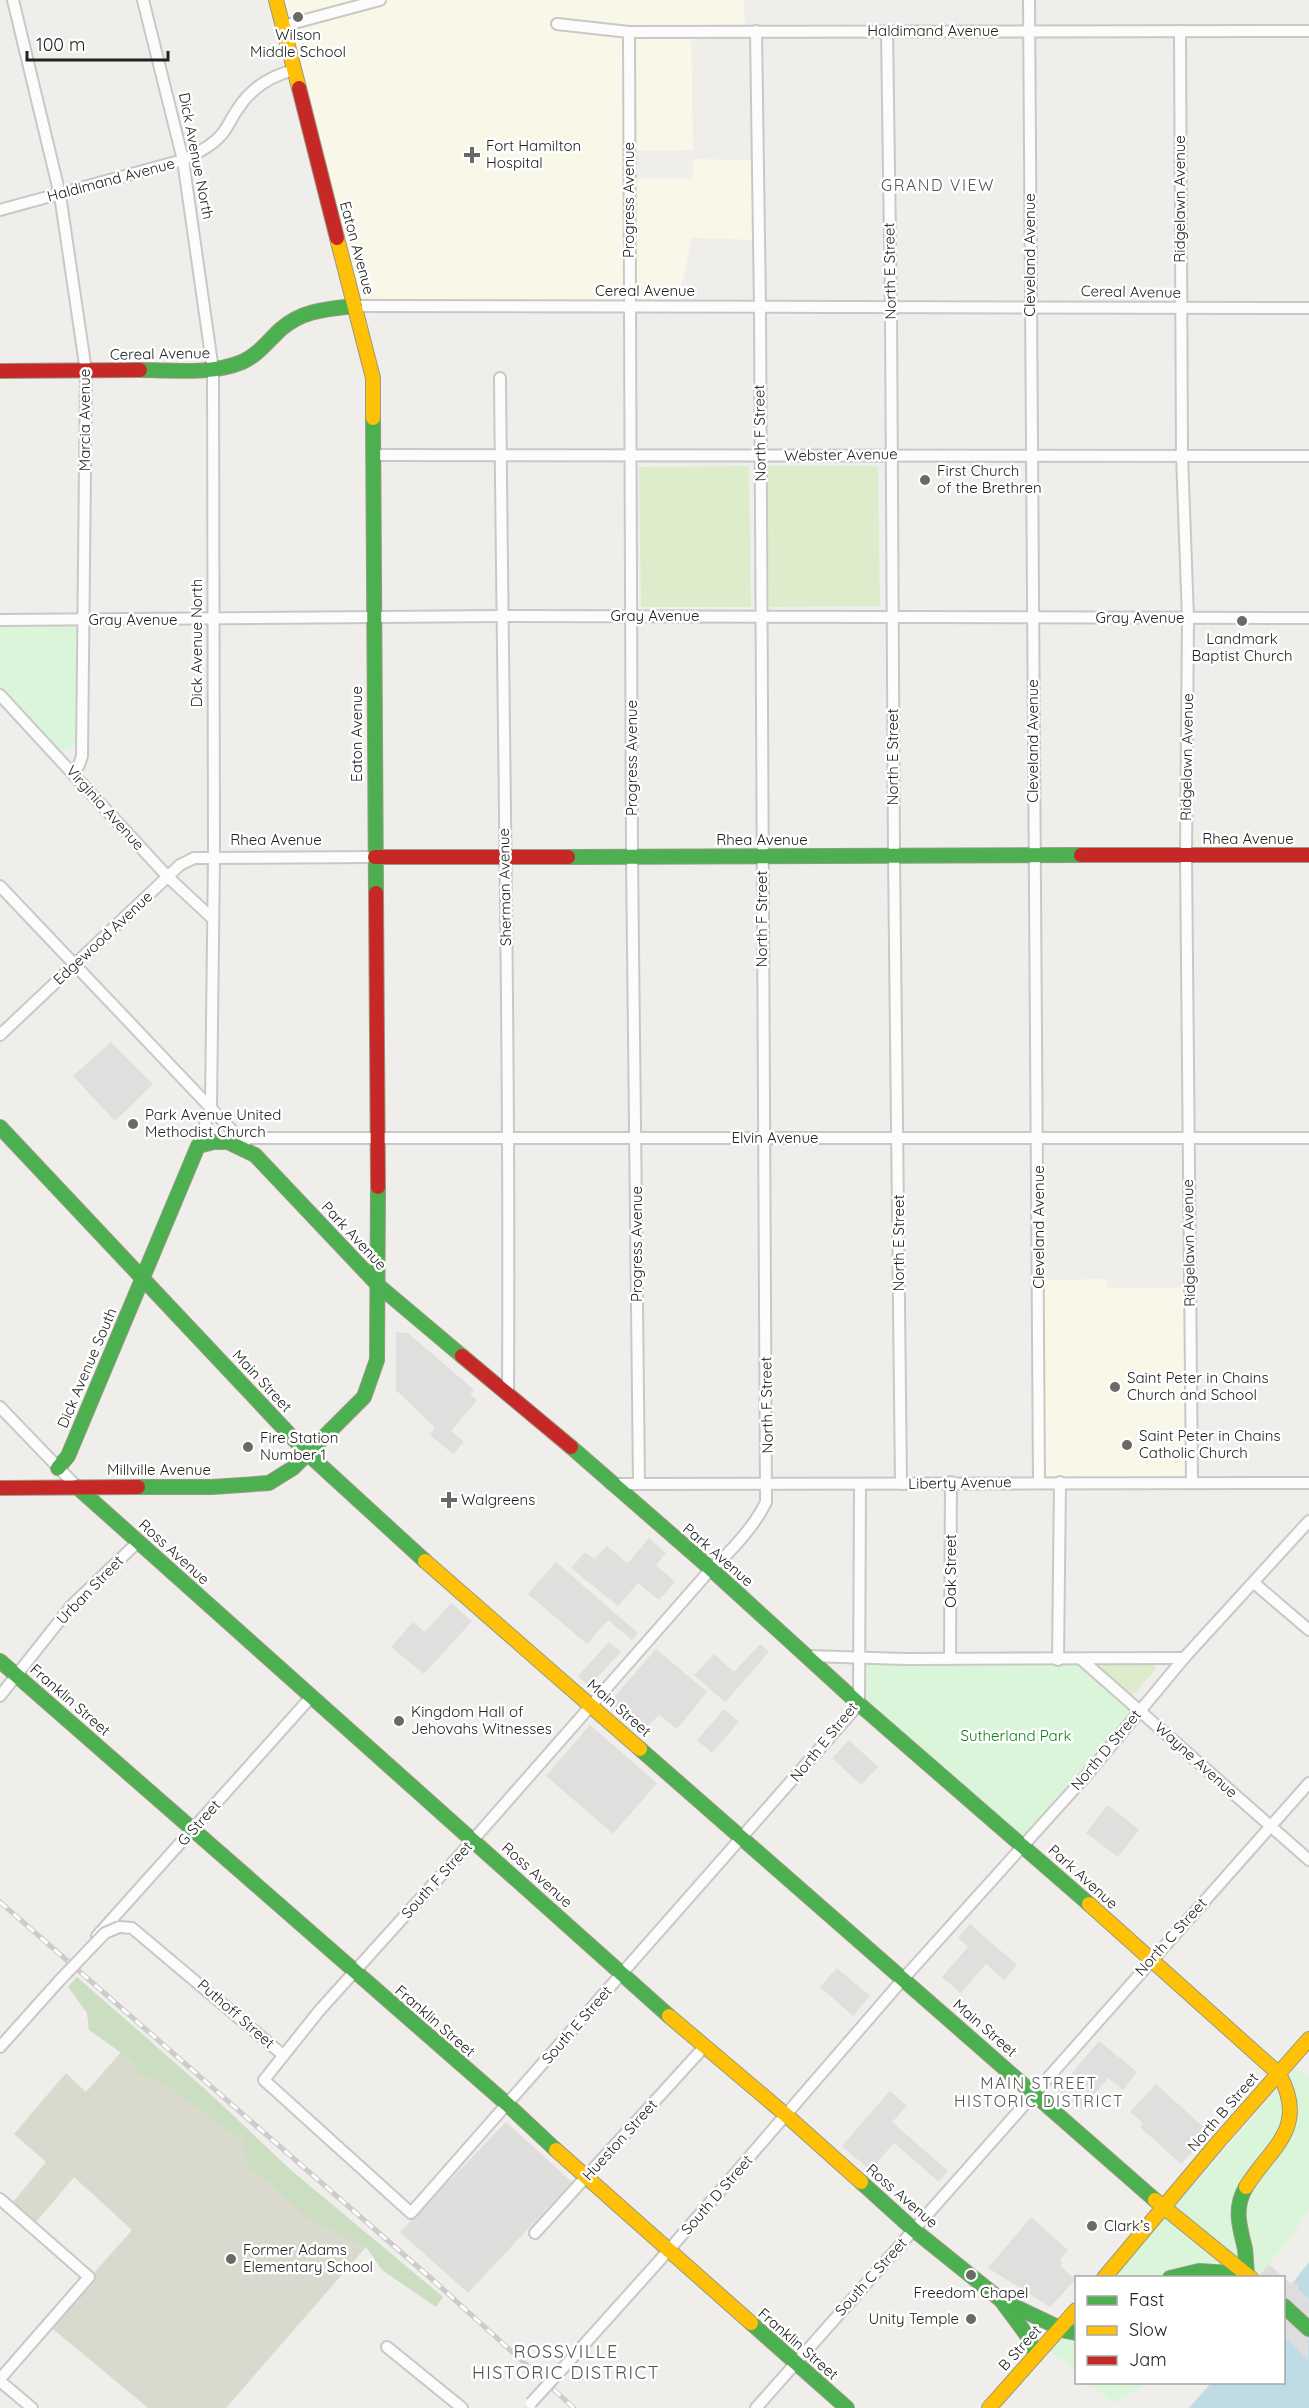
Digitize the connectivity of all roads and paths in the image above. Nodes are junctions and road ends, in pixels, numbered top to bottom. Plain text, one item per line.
1 (13, 0) edge
2 (143, 0) edge
3 (276, 0) edge
4 (380, 0) edge
5 (1029, 0) edge
6 (556, 24) dead end
7 (283, 26) junction
8 (756, 31) junction
9 (887, 31) junction
10 (1029, 31) junction
11 (1180, 31) junction
12 (1309, 31) edge
13 (629, 32) junction
14 (294, 70) junction
15 (183, 160) junction
16 (60, 195) junction
17 (0, 210) edge
18 (355, 306) junction
19 (629, 307) junction
20 (1030, 307) junction
21 (759, 308) junction
22 (891, 308) junction
23 (1309, 308) edge
24 (1180, 309) junction
25 (213, 370) junction
26 (0, 371) edge
27 (86, 371) junction
28 (501, 378) dead end
29 (890, 454) junction
30 (1182, 455) junction
31 (372, 456) junction
32 (501, 456) junction
33 (631, 456) junction
34 (760, 456) junction
35 (1032, 456) junction
36 (1309, 456) edge
37 (502, 616) junction
38 (631, 616) junction
39 (892, 616) junction
40 (373, 617) junction
41 (761, 617) junction
42 (1033, 617) junction
43 (1188, 618) junction
44 (1309, 618) edge
45 (0, 620) edge
46 (85, 620) junction
47 (213, 620) junction
48 (0, 695) edge
49 (72, 771) junction
50 (894, 855) junction
51 (1034, 855) junction
52 (1309, 855) edge
53 (504, 856) junction
54 (632, 856) junction
55 (762, 856) junction
56 (1185, 856) junction
57 (214, 857) junction
58 (375, 857) junction
59 (168, 877) junction
60 (0, 886) edge
61 (213, 919) junction
62 (74, 964) junction
63 (0, 1035) edge
64 (211, 1107) junction
65 (0, 1126) edge
66 (377, 1137) junction
67 (1188, 1137) junction
68 (240, 1138) junction
69 (510, 1138) junction
70 (636, 1138) junction
71 (763, 1138) junction
72 (1309, 1138) edge
73 (898, 1139) junction
74 (1038, 1139) junction
75 (198, 1146) junction
76 (255, 1155) junction
77 (142, 1279) junction
78 (379, 1286) junction
79 (508, 1395) junction
80 (0, 1407) edge
81 (306, 1452) junction
82 (58, 1468) junction
83 (951, 1482) junction
84 (1039, 1482) junction
85 (1060, 1482) junction
86 (1192, 1482) junction
87 (767, 1483) junction
88 (1309, 1483) edge
89 (611, 1484) junction
90 (639, 1484) junction
91 (860, 1484) junction
92 (901, 1484) junction
93 (77, 1487) junction
94 (0, 1488) edge
95 (1309, 1521) edge
96 (138, 1542) junction
97 (711, 1569) junction
98 (1254, 1583) junction
99 (1309, 1630) edge
100 (807, 1656) junction
101 (860, 1658) junction
102 (1184, 1658) junction
103 (950, 1659) junction
104 (1058, 1660) junction
105 (1082, 1660) junction
106 (0, 1661) edge
107 (17, 1676) junction
108 (0, 1695) edge
109 (311, 1697) junction
110 (859, 1704) junction
111 (591, 1706) junction
112 (1140, 1710) junction
113 (1309, 1783) edge
114 (1269, 1826) junction
115 (193, 1830) junction
116 (742, 1837) junction
117 (473, 1840) junction
118 (1023, 1845) junction
119 (1309, 1860) edge
120 (86, 1948) dead end
121 (1150, 1960) junction
122 (622, 1972) junction
123 (355, 1973) junction
124 (903, 1978) junction
125 (1309, 2039) edge
126 (0, 2047) edge
127 (704, 2047) junction
128 (284, 2055) junction
129 (1279, 2074) junction
130 (1034, 2092) junction
131 (508, 2105) junction
132 (786, 2115) junction
133 (586, 2178) junction
134 (0, 2199) edge
135 (1163, 2207) junction
136 (411, 2213) joint
137 (914, 2230) junction
138 (535, 2233) dead end
139 (668, 2251) junction
140 (1105, 2276) edge
141 (1173, 2276) edge
142 (1249, 2276) edge
143 (1001, 2300) junction
144 (1285, 2307) edge
145 (1075, 2312) edge
146 (1060, 2329) junction
147 (1309, 2329) edge
148 (1075, 2332) edge
149 (387, 2347) dead end
150 (1036, 2355) junction
151 (794, 2363) junction
152 (0, 2380) edge
153 (529, 2406) edge
154 (32, 2408) edge
155 (462, 2408) edge
156 (756, 2408) edge
157 (847, 2408) edge
158 (989, 2408) edge

1 - 16 street, Marcia Avenue
2 - 15 street, Dick Avenue North
3 - 7 main road, Eaton Avenue
4 - 7 street
5 - 10 street, Cleveland Avenue
6 - 13 street, Haldimand Avenue
7 - 14 main road, Eaton Avenue
8 - 9 street, Haldimand Avenue
8 - 13 street, Haldimand Avenue
8 - 21 street, North F Street
9 - 10 street, Haldimand Avenue
9 - 22 street, North E Street
10 - 11 street, Haldimand Avenue
10 - 20 street, Cleveland Avenue
11 - 12 street, Haldimand Avenue
11 - 24 street, Ridgelawn Avenue
13 - 19 street, Progress Avenue
14 - 15 street, Haldimand Avenue
14 - 18 main road, Eaton Avenue
15 - 16 street, Haldimand Avenue
15 - 25 street, Dick Avenue North
16 - 17 street, Haldimand Avenue
16 - 27 street, Marcia Avenue
18 - 19 street, Cereal Avenue
18 - 25 main road, Cereal Avenue
18 - 31 main road, Eaton Avenue
19 - 21 street, Cereal Avenue
19 - 33 street, Progress Avenue
20 - 22 street, Cereal Avenue
20 - 24 street, Cereal Avenue
20 - 35 street, Cleveland Avenue
21 - 22 street, Cereal Avenue
21 - 34 street, North F Street
22 - 29 street, North E Street
23 - 24 street, Cereal Avenue
24 - 30 street, Ridgelawn Avenue
25 - 27 main road, Cereal Avenue
25 - 47 street, Dick Avenue North
26 - 27 main road, Cereal Avenue
27 - 46 street, Marcia Avenue
28 - 32 street, Sherman Avenue
29 - 34 street, Webster Avenue
29 - 35 street, Webster Avenue
29 - 39 street, North E Street
30 - 35 street, Webster Avenue
30 - 36 street, Webster Avenue
30 - 43 street, Ridgelawn Avenue
31 - 32 street, Webster Avenue
31 - 40 main road, Eaton Avenue
32 - 33 street, Webster Avenue
32 - 37 street, Sherman Avenue
33 - 34 street, Webster Avenue
33 - 38 street, Progress Avenue
34 - 41 street, North F Street
35 - 42 street, Cleveland Avenue
37 - 38 street, Gray Avenue
37 - 40 street, Gray Avenue
37 - 53 street, Sherman Avenue
38 - 41 street, Gray Avenue
38 - 54 street, Progress Avenue
39 - 41 street, Gray Avenue
39 - 42 street, Gray Avenue
39 - 50 street, North E Street
40 - 47 street, Gray Avenue
40 - 58 main road, Eaton Avenue
41 - 55 street, North F Street
42 - 43 street, Gray Avenue
42 - 51 street, Cleveland Avenue
43 - 44 street, Gray Avenue
43 - 56 street, Ridgelawn Avenue
45 - 46 street, Gray Avenue
46 - 47 street, Gray Avenue
46 - 49 street, Marcia Avenue
47 - 57 street, Dick Avenue North
48 - 49 street, Virginia Avenue
49 - 59 street, Virginia Avenue
50 - 51 main road, Rhea Avenue
50 - 55 main road, Rhea Avenue
50 - 73 street, North E Street
51 - 56 main road, Rhea Avenue
51 - 74 street, Cleveland Avenue
52 - 56 main road, Rhea Avenue
53 - 54 main road, Rhea Avenue
53 - 58 main road, Rhea Avenue
53 - 69 street, Sherman Avenue
54 - 55 main road, Rhea Avenue
54 - 70 street, Progress Avenue
55 - 71 street, North F Street
56 - 67 street, Ridgelawn Avenue
57 - 58 street, Rhea Avenue
57 - 59 street, Edgewood Avenue
57 - 61 street, Dick Avenue North
58 - 66 main road, Eaton Avenue
59 - 61 street, Virginia Avenue
59 - 62 street, Edgewood Avenue
60 - 62 street, Park Avenue
61 - 64 street, Dick Avenue North
62 - 63 street, Edgewood Avenue
62 - 64 street, Park Avenue
64 - 68 street, Park Avenue
64 - 75 street, Dick Avenue North
65 - 77 main road, Main Street
66 - 68 street, Elvin Avenue
66 - 69 street, Elvin Avenue
66 - 78 main road, Eaton Avenue
67 - 72 street, Elvin Avenue
67 - 74 street, Elvin Avenue
67 - 86 street, Ridgelawn Avenue
68 - 76 street, Park Avenue
69 - 70 street, Elvin Avenue
69 - 79 street, Sherman Avenue
70 - 71 street, Elvin Avenue
70 - 90 street, Progress Avenue
71 - 73 street, Elvin Avenue
71 - 87 street, North F Street
73 - 74 street, Elvin Avenue
73 - 92 street, North E Street
74 - 84 street, Cleveland Avenue
75 - 76 main road
75 - 77 main road, Dick Avenue North
76 - 78 main road, Park Avenue
77 - 81 main road, Main Street
77 - 82 main road, Dick Avenue South
78 - 79 main road, Park Avenue
78 - 81 main road, Eaton Avenue
79 - 89 main road, Park Avenue
80 - 82 street, Ross Avenue
81 - 93 main road, Millville Avenue
81 - 111 main road, Main Street
82 - 93 street, Ross Avenue
83 - 84 street, Liberty Avenue
83 - 92 street, Liberty Avenue
83 - 103 street, Oak Street
84 - 85 street, Liberty Avenue
85 - 86 street, Liberty Avenue
85 - 104 street
86 - 88 street, Liberty Avenue
87 - 90 street, Liberty Avenue
87 - 91 street, Liberty Avenue
87 - 97 street, North F Street
89 - 90 street, Liberty Avenue
89 - 97 main road, Park Avenue
91 - 92 street, Liberty Avenue
91 - 101 street, North E Street
93 - 94 main road, Millville Avenue
93 - 96 main road, Ross Avenue
95 - 98 street, North D Street
96 - 107 street, Urban Street
96 - 109 main road, Ross Avenue
97 - 100 main road, Park Avenue
97 - 111 street, North F Street
98 - 99 street
98 - 102 street, North D Street
100 - 101 street
100 - 110 main road, Park Avenue
101 - 103 street
101 - 110 street, North E Street
102 - 105 street
102 - 112 street, North D Street
103 - 104 street
104 - 105 street
105 - 112 street, Wayne Avenue
106 - 107 main road, Franklin Street
107 - 108 street, Urban Street
107 - 115 main road, Franklin Street
109 - 115 street, G Street
109 - 117 main road, Ross Avenue
110 - 116 street, North E Street
110 - 118 main road, Park Avenue
111 - 116 main road, Main Street
111 - 117 street, South F Street
112 - 114 street, Wayne Avenue
112 - 118 street, North D Street
113 - 114 street, North C Street
114 - 119 street, Wayne Avenue
114 - 121 street, North C Street
115 - 120 street, G Street
115 - 123 main road, Franklin Street
116 - 122 street, South E Street
116 - 124 main road, Main Street
117 - 122 main road, Ross Avenue
117 - 123 street, South F Street
118 - 121 main road, Park Avenue
118 - 124 street, North D Street
121 - 129 main road, Park Avenue
121 - 130 street, North C Street
122 - 127 main road, Ross Avenue
122 - 131 street, South E Street
123 - 128 street, South F Street
123 - 131 main road, Franklin Street
124 - 130 main road, Main Street
124 - 132 street, South D Street
125 - 129 main road, North B Street
126 - 128 street, Puthoff Street, bridge
127 - 132 main road, Ross Avenue
127 - 133 street, Hueston Street
128 - 136 street, Puthoff Street
129 - 135 main road, North B Street
129 - 142 main road
130 - 135 main road, Main Street
130 - 137 street, South C Street
131 - 133 main road, Franklin Street
131 - 136 street, South E Street
132 - 137 main road, Ross Avenue
132 - 139 street, South D Street
133 - 138 street, Hueston Street
133 - 139 main road, Franklin Street
134 - 152 street
135 - 140 main road
135 - 142 main road, Main Street
137 - 143 main road, Ross Avenue
137 - 151 street, South C Street
139 - 151 main road, Franklin Street
139 - 153 street, South D Street, bridge
141 - 142 main road
143 - 146 main road, Ross Avenue
143 - 150 main road
144 - 147 main road
145 - 146 main road, B Street
146 - 148 main road, Ross Avenue
146 - 150 main road, B Street
149 - 155 street
150 - 158 main road, B Street
151 - 156 street, South C Street
151 - 157 main road, Franklin Street
152 - 154 street

